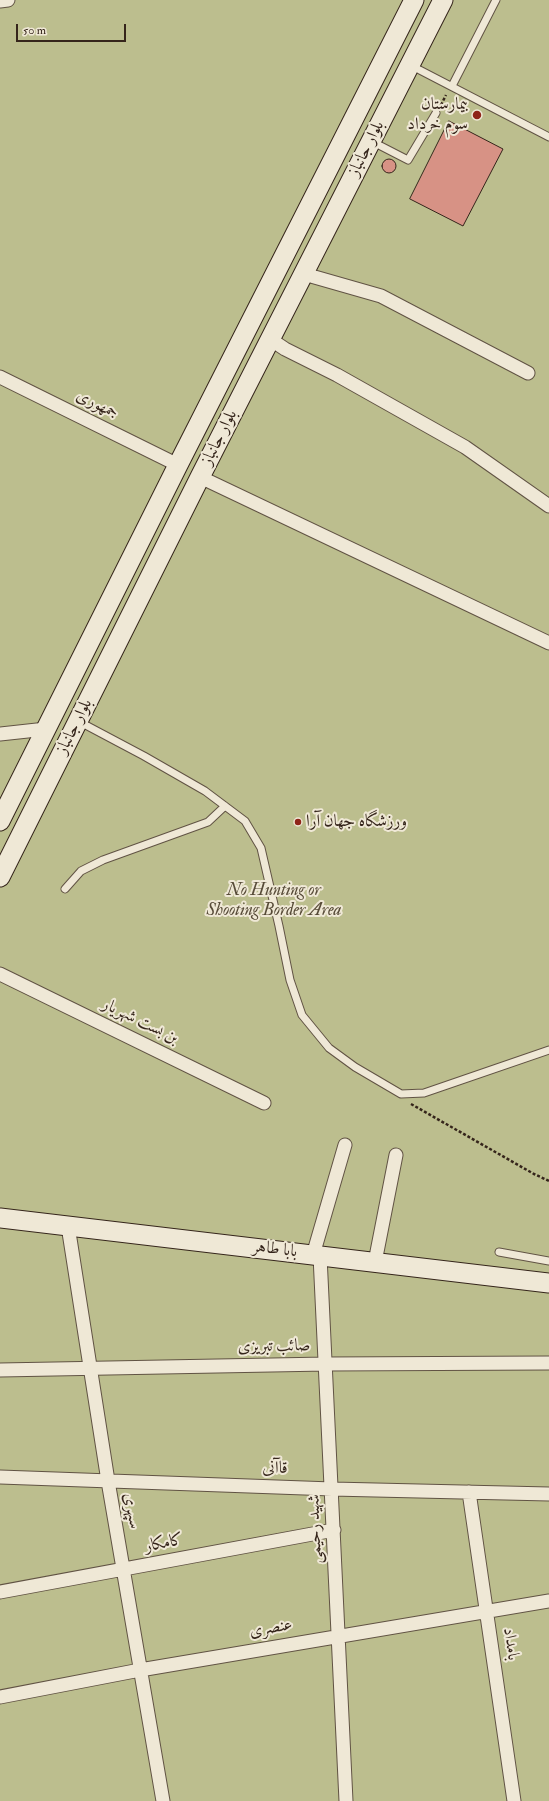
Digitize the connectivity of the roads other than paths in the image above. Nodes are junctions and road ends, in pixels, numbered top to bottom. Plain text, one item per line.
1 (8, 0) edge
2 (414, 0) edge
3 (443, 0) edge
4 (496, 0) edge
5 (0, 1) edge
6 (410, 65) junction
7 (452, 86) junction
8 (436, 113) road end
9 (549, 137) edge
10 (371, 141) junction
11 (304, 274) junction
12 (270, 339) junction
13 (528, 373) dead end
14 (0, 377) edge
15 (178, 465) junction
16 (200, 477) junction
17 (549, 506) edge
18 (549, 643) edge
19 (78, 721) junction
20 (46, 729) junction
21 (0, 734) edge
22 (225, 806) junction
23 (0, 821) edge
24 (0, 877) edge
25 (65, 889) dead end
26 (0, 974) edge
27 (549, 1050) edge
28 (264, 1103) dead end
29 (345, 1145) dead end
30 (396, 1155) dead end
31 (0, 1218) edge
32 (68, 1226) junction
33 (499, 1252) dead end
34 (316, 1255) junction
35 (549, 1261) edge
36 (374, 1262) junction
37 (549, 1283) edge
38 (549, 1363) edge
39 (326, 1364) junction
40 (90, 1368) junction
41 (0, 1370) edge
42 (0, 1477) edge
43 (108, 1481) junction
44 (332, 1489) junction
45 (470, 1492) junction
46 (549, 1494) edge
47 (334, 1530) junction
48 (123, 1570) junction
49 (0, 1592) edge
50 (549, 1601) edge
51 (487, 1612) junction
52 (338, 1636) junction
53 (140, 1670) junction
54 (0, 1697) edge
55 (163, 1801) edge
56 (346, 1801) edge
57 (514, 1801) edge

1 - 5 street
2 - 15 main road, بلوار جانباز
3 - 6 main road, بلوار جانباز
4 - 7 lane
6 - 7 lane
6 - 10 main road, بلوار جانباز
7 - 9 lane
8 - 10 lane
10 - 11 main road, بلوار جانباز
11 - 12 main road, بلوار جانباز
11 - 13 street
12 - 16 main road, بلوار جانباز
12 - 17 street
14 - 15 street, جمهوری
15 - 16 main road
15 - 20 main road, بلوار جانباز
16 - 18 street
16 - 19 main road, بلوار جانباز
19 - 22 lane
19 - 24 main road, بلوار جانباز
20 - 21 street
20 - 23 main road, بلوار جانباز
22 - 25 lane
22 - 27 lane
26 - 28 street, بن بست شهریار
29 - 34 street, شهید رحیمی
30 - 36 street
31 - 32 main road, بابا طاهر
32 - 34 main road, بابا طاهر
32 - 40 street, سپهری
33 - 35 lane
34 - 36 main road, بابا طاهر
34 - 39 street, شهید رحیمی
36 - 37 main road, بابا طاهر
38 - 39 street, صائب تبریزی
39 - 40 street, صائب تبریزی
39 - 44 street, شهید رحیمی
40 - 41 street, صائب تبریزی
40 - 43 street, سپهری
42 - 43 street, قاآنی
43 - 44 street, قاآنی
43 - 48 street, سپهری
44 - 45 street, قاآنی
44 - 47 street, شهید رحیمی
45 - 46 street, قاآنی
45 - 51 street, بامداد
47 - 48 street, کامکار
47 - 52 street, شهید رحیمی
48 - 49 street, کامکار
48 - 53 street, سپهری
50 - 51 street, عنصری
51 - 52 street, عنصری
51 - 57 street, بامداد
52 - 53 street, عنصری
52 - 56 street, شهید رحیمی
53 - 54 street, عنصری
53 - 55 street, سپهری

